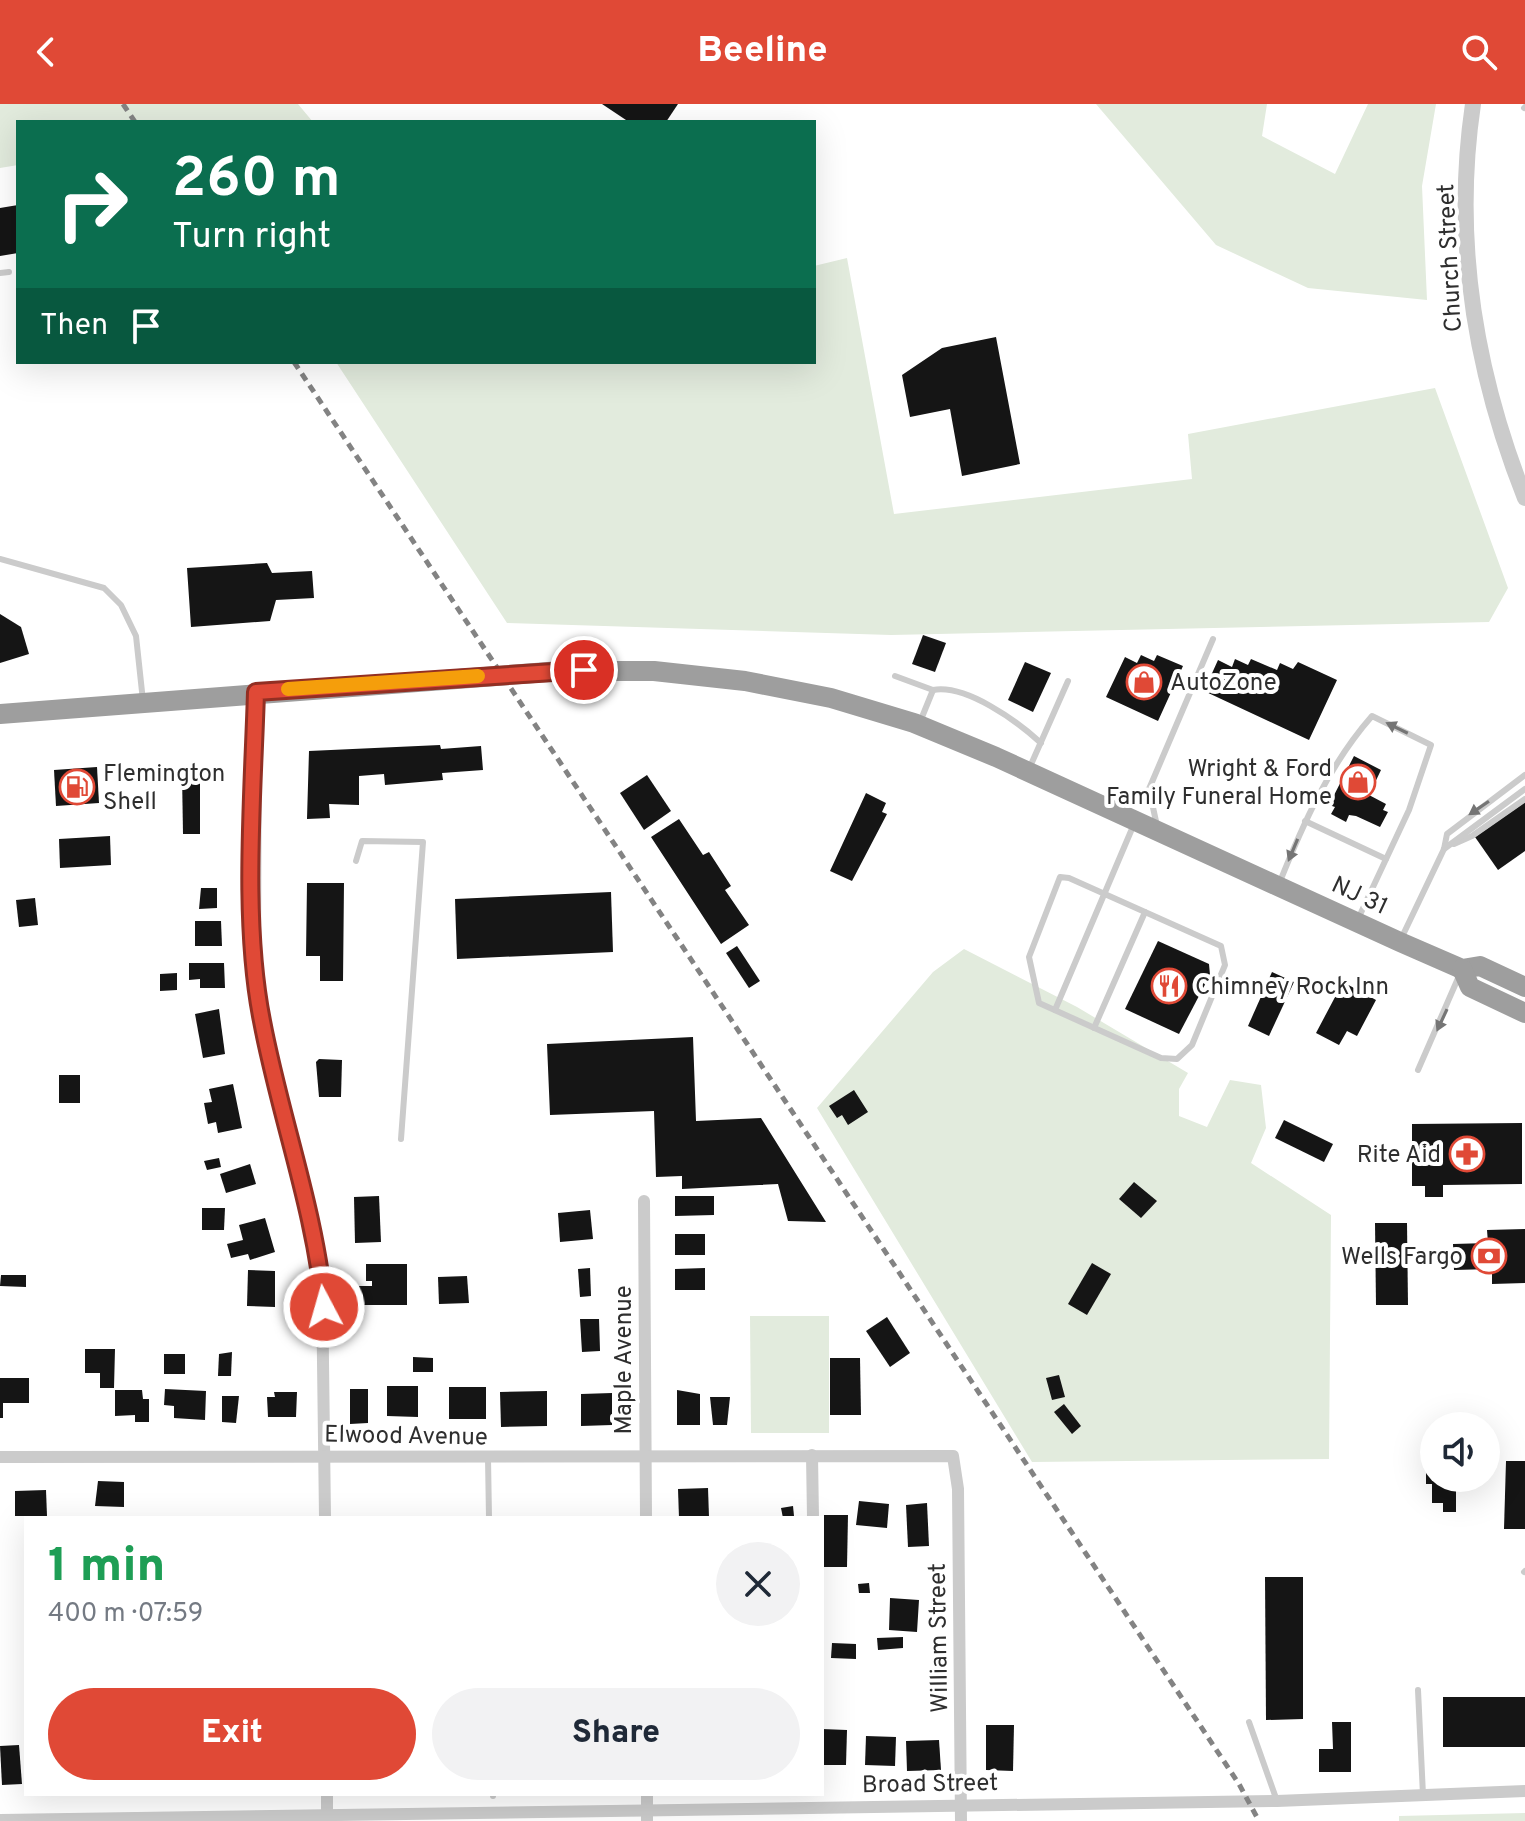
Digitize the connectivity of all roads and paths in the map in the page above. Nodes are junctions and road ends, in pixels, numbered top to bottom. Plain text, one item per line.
1 (1473, 104) edge
2 (9, 272) dead end
3 (0, 273) edge
4 (1525, 498) edge
5 (0, 559) edge
6 (1213, 639) dead end
7 (895, 676) dead end
8 (1068, 681) dead end
9 (933, 690) junction
10 (256, 692) junction
11 (143, 701) junction
12 (0, 714) edge
13 (919, 725) junction
14 (1041, 743) junction
15 (1028, 772) junction
16 (1525, 775) edge
17 (1149, 789) junction
18 (1525, 789) edge
19 (1525, 799) edge
20 (1116, 812) junction
21 (1135, 821) junction
22 (1305, 821) junction
23 (1157, 830) junction
24 (1444, 849) junction
25 (1386, 859) junction
26 (356, 861) dead end
27 (1278, 887) junction
28 (1102, 893) junction
29 (1145, 912) junction
30 (1356, 922) junction
31 (1400, 942) junction
32 (1462, 969) junction
33 (1525, 987) edge
34 (1055, 1010) junction
35 (1525, 1013) edge
36 (1094, 1028) junction
37 (1418, 1070) dead end
38 (401, 1139) dead end
39 (644, 1201) dead end
40 (812, 1455) junction
41 (324, 1456) junction
42 (645, 1456) junction
43 (953, 1456) joint
44 (0, 1457) edge
45 (488, 1458) junction
46 (325, 1516) edge
47 (489, 1516) edge
48 (646, 1516) edge
49 (813, 1516) edge
50 (1418, 1690) dead end
51 (1249, 1722) dead end
52 (1525, 1791) edge
53 (1423, 1795) junction
54 (327, 1796) edge
55 (1277, 1801) junction
56 (961, 1805) junction
57 (647, 1815) edge
58 (327, 1817) junction
59 (0, 1820) edge
60 (144, 1820) edge
61 (961, 1821) edge

1 - 4 street, Church Street
2 - 3 lane
5 - 11 lane
6 - 17 lane
7 - 9 lane
8 - 14 lane
9 - 13 lane
9 - 14 lane
10 - 11 highway, NJ 31
10 - 13 highway, NJ 31
10 - 41 street
11 - 12 highway, NJ 31
13 - 15 highway, NJ 31
14 - 15 lane
15 - 20 highway, NJ 31
16 -> 24 lane
17 - 20 lane
17 - 23 lane
18 - 24 lane
19 - 24 lane
20 - 21 highway, NJ 31
21 - 23 highway, NJ 31
21 - 28 lane
22 - 25 lane
25 -> 22 lane
22 -> 27 lane
23 - 27 highway, NJ 31 / NJ 31
24 - 31 lane
25 - 30 lane
26 - 38 lane
27 - 30 highway, NJ 31 / NJ 31
28 - 29 lane
28 - 34 lane
28 - 34 lane
29 - 36 lane
29 - 36 lane
30 - 31 highway, NJ 31 / NJ 31
31 - 32 highway, NJ 31 / NJ 31
32 - 33 highway, NJ 31 / NJ 31
32 - 35 highway, NJ 31 / NJ 31
32 -> 37 lane
34 - 36 lane
39 - 42 street, Maple Avenue
40 - 42 street, Elwood Avenue
40 - 43 street, Elwood Avenue
40 - 49 street
41 - 44 street, Elwood Avenue
41 - 45 street, Elwood Avenue
41 - 46 street
42 - 45 street, Elwood Avenue
42 - 48 street, Maple Avenue
43 - 56 street, William Street
45 - 47 lane
50 - 53 lane
51 - 55 lane
52 - 53 street, Broad Street
53 - 55 street, Broad Street
54 - 58 street
55 - 56 street, Broad Street
56 - 57 street, Broad Street
56 - 61 street, William Street
57 - 58 street, Broad Street
58 - 60 street, Broad Street
59 - 60 street, Broad Street

